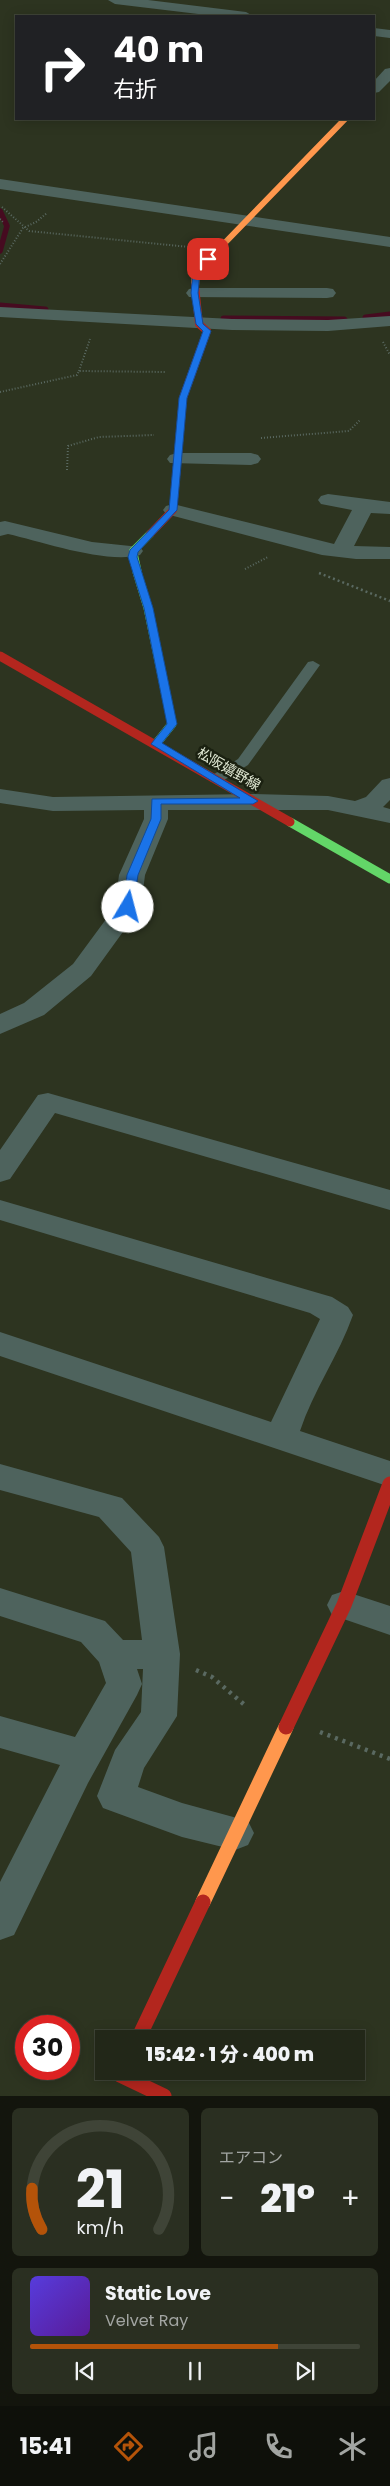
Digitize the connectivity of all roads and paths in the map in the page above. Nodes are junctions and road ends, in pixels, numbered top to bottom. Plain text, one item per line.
1 (115, 0) edge
2 (238, 15) edge
3 (375, 32) edge
4 (390, 34) edge
5 (390, 72) edge
6 (375, 88) edge
7 (344, 120) edge
8 (0, 184) edge
9 (68, 194) junction
10 (0, 206) edge
11 (0, 219) edge
12 (247, 221) junction
13 (3, 222) dead end
14 (23, 228) junction
15 (390, 242) edge
16 (220, 247) junction
17 (0, 264) edge
18 (195, 293) junction
19 (327, 293) dead end
20 (0, 312) edge
21 (93, 319) junction
22 (390, 321) edge
23 (199, 324) junction
24 (78, 371) junction
25 (192, 373) junction
26 (0, 392) edge
27 (176, 459) junction
28 (251, 459) dead end
29 (328, 500) dead end
30 (364, 506) junction
31 (390, 508) edge
32 (173, 510) junction
33 (0, 530) edge
34 (134, 551) junction
35 (341, 551) junction
36 (390, 553) edge
37 (270, 556) dead end
38 (245, 569) dead end
39 (0, 656) edge
40 (313, 664) dead end
41 (156, 744) junction
42 (216, 779) junction
43 (390, 785) edge
44 (0, 796) edge
45 (156, 801) junction
46 (253, 801) junction
47 (360, 808) junction
48 (390, 816) edge
49 (390, 879) edge
50 (0, 1025) edge
51 (0, 1172) edge
52 (390, 1200) edge
53 (0, 1210) edge
54 (0, 1344) edge
55 (282, 1438) junction
56 (390, 1474) edge
57 (0, 1477) edge
58 (390, 1484) edge
59 (0, 1602) edge
60 (344, 1605) junction
61 (390, 1621) edge
62 (115, 1654) junction
63 (162, 1654) junction
64 (247, 1707) dead end
65 (317, 1730) dead end
66 (0, 1732) edge
67 (84, 1755) junction
68 (390, 1759) edge
69 (235, 1833) junction
70 (0, 1922) edge
71 (142, 2030) edge
72 (118, 2081) edge
73 (164, 2096) edge

1 - 2 street
3 - 4 street
5 - 6 street
7 - 12 street
8 - 9 street
9 - 12 street
9 - 14 path
10 - 14 path
11 - 13 path
12 - 15 street
12 - 16 street
14 - 16 path
14 - 17 path
16 - 18 street
18 - 19 street
18 - 23 street
20 - 21 street
21 - 23 street
21 - 24 path
22 - 23 street
23 - 25 street
24 - 25 path
24 - 26 path
25 - 27 street
27 - 28 street
27 - 32 street
29 - 30 street
30 - 31 street
30 - 35 street
32 - 34 street
32 - 35 street
33 - 34 street
34 - 41 street
35 - 36 street
37 - 38 path
39 - 41 street, 松阪嬉野線
40 - 42 lane
41 - 42 street, 松阪嬉野線
42 - 46 street, 松阪嬉野線
43 - 47 street
44 - 45 street
45 - 46 street
45 - 50 street
46 - 47 street
46 - 49 street, 松阪嬉野線
47 - 48 street
51 - 52 street
53 - 55 street
54 - 55 street
55 - 56 street
57 - 63 street
58 - 60 street
59 - 62 street
60 - 61 street
60 - 69 street
62 - 63 street
62 - 67 street
63 - 64 path
63 - 69 street
65 - 68 path
66 - 67 street
67 - 70 street
69 - 71 street
72 - 73 street

